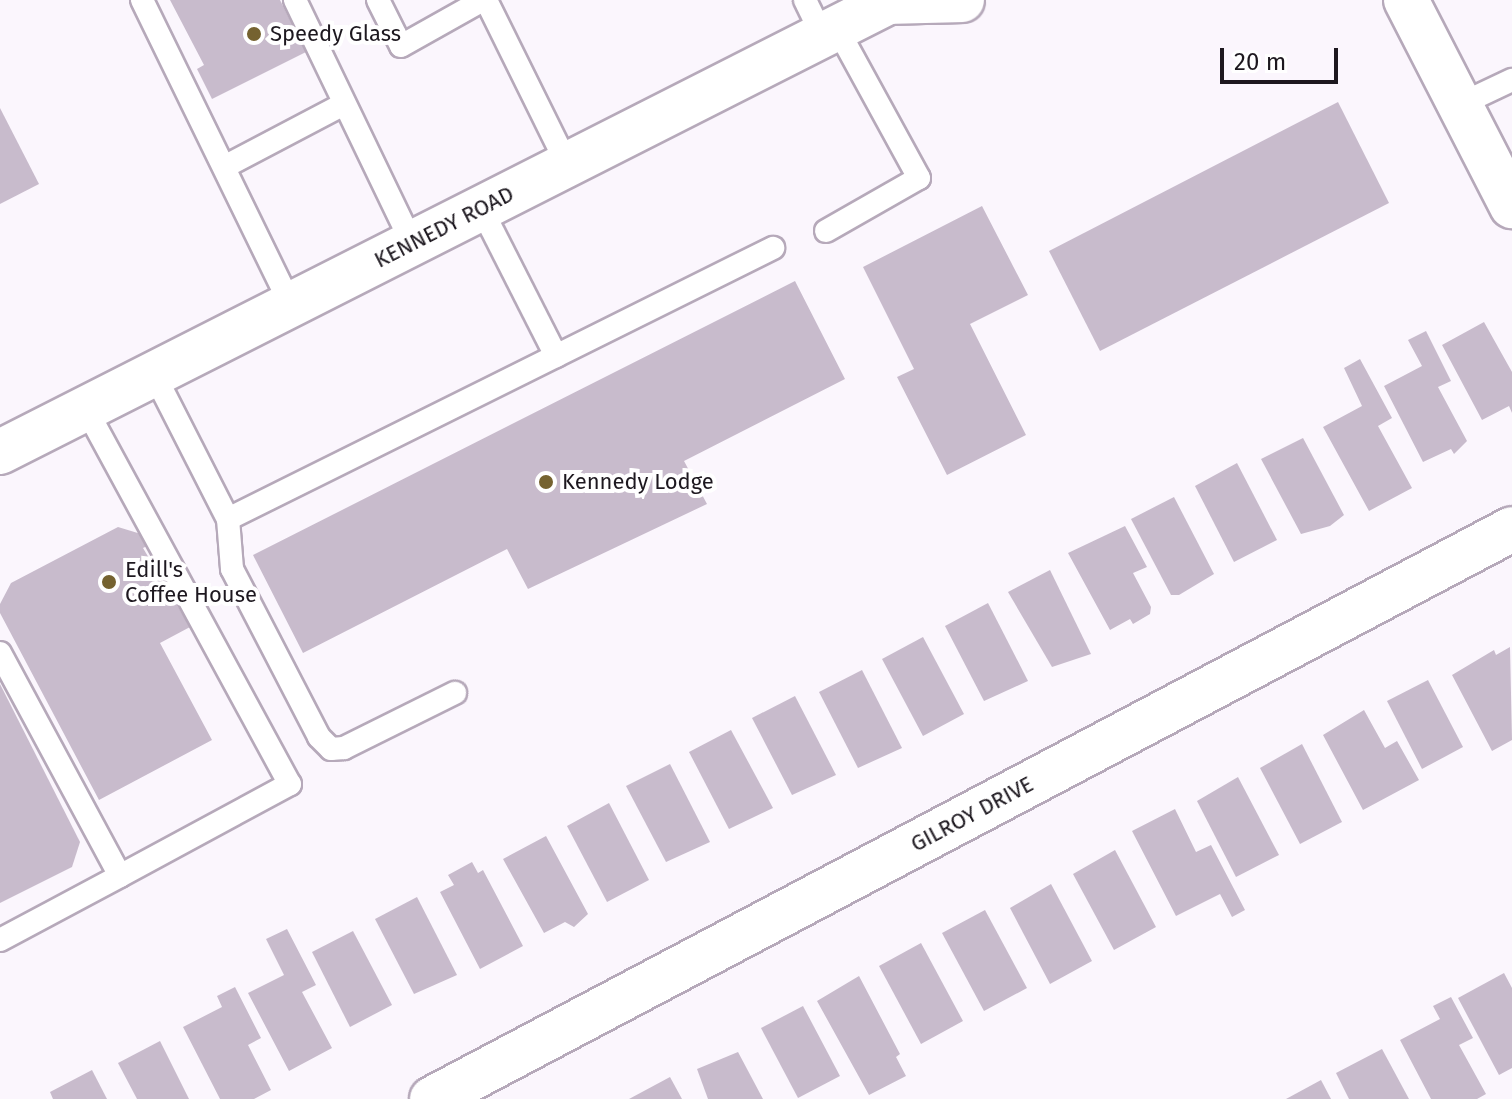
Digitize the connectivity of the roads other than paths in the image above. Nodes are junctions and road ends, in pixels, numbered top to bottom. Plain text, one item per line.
1 (142, 0) edge
2 (295, 0) edge
3 (378, 0) edge
4 (484, 0) edge
5 (962, 0) edge
6 (1406, 0) edge
7 (881, 3) edge
8 (821, 21) edge
9 (1512, 80) edge
10 (342, 105) junction
11 (1459, 105) junction
12 (567, 164) junction
13 (226, 166) junction
14 (1512, 206) edge
15 (481, 208) junction
16 (826, 231) dead end
17 (412, 243) junction
18 (773, 248) dead end
19 (290, 304) junction
20 (556, 356) junction
21 (154, 374) junction
22 (86, 409) junction
23 (0, 452) edge
24 (228, 519) junction
25 (1512, 529) edge
26 (0, 653) edge
27 (455, 693) dead end
28 (120, 876) junction
29 (0, 940) edge
30 (432, 1099) edge

1 - 13 lane
2 - 10 lane
3 - 4 lane
4 - 12 lane
5 - 7 street, KENNEDY ROAD
6 - 11 street
7 - 8 street, KENNEDY ROAD
8 - 12 street, KENNEDY ROAD
8 - 16 lane
9 - 11 lane
10 - 13 lane
10 - 17 lane
11 - 14 street
12 - 15 street, KENNEDY ROAD
13 - 19 lane
15 - 17 street, KENNEDY ROAD
15 - 20 lane
17 - 19 street, KENNEDY ROAD
18 - 20 lane
19 - 21 street, KENNEDY ROAD
20 - 24 lane
21 - 22 street, KENNEDY ROAD
21 - 24 lane
22 - 23 street, KENNEDY ROAD
22 - 28 lane
24 - 27 lane
25 - 30 street, GILROY DRIVE
26 - 28 lane
28 - 29 lane

